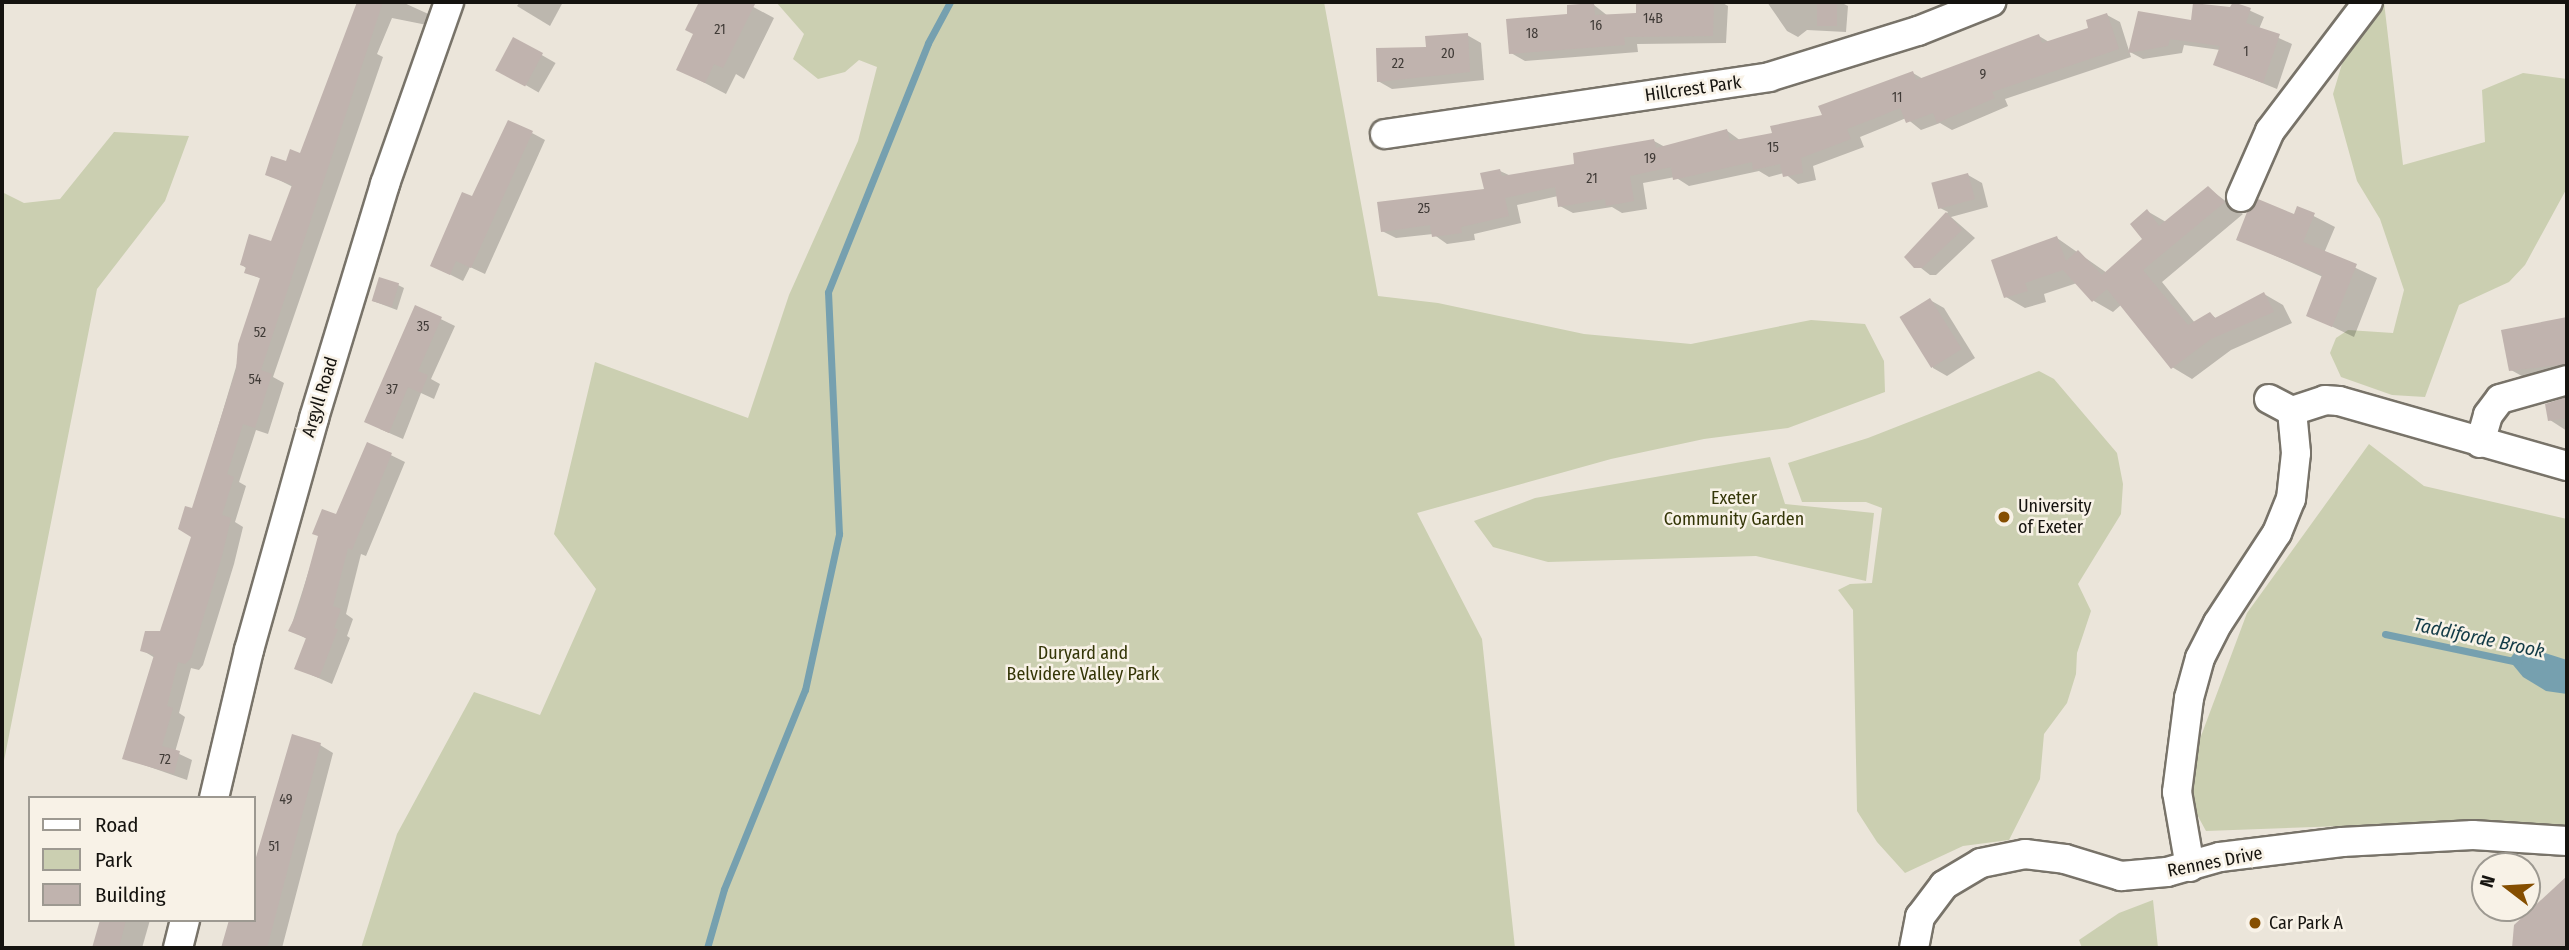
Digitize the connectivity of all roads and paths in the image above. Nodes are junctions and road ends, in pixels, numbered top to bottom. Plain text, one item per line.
1 (449, 2) edge
2 (1991, 2) edge
3 (2367, 2) edge
4 (1385, 134) dead end
5 (2241, 197) dead end
6 (2567, 380) edge
7 (2480, 443) junction
8 (2567, 466) edge
9 (214, 796) edge
10 (2567, 841) edge
11 (2190, 867) junction
12 (184, 922) edge
13 (178, 948) edge
14 (1914, 948) edge

1 - 9 street, Argyll Road
2 - 4 street, Hillcrest Park
3 - 5 street
6 - 7 street
7 - 8 street
7 - 11 street
10 - 11 street, Rennes Drive
11 - 14 street, Rennes Drive
12 - 13 street

